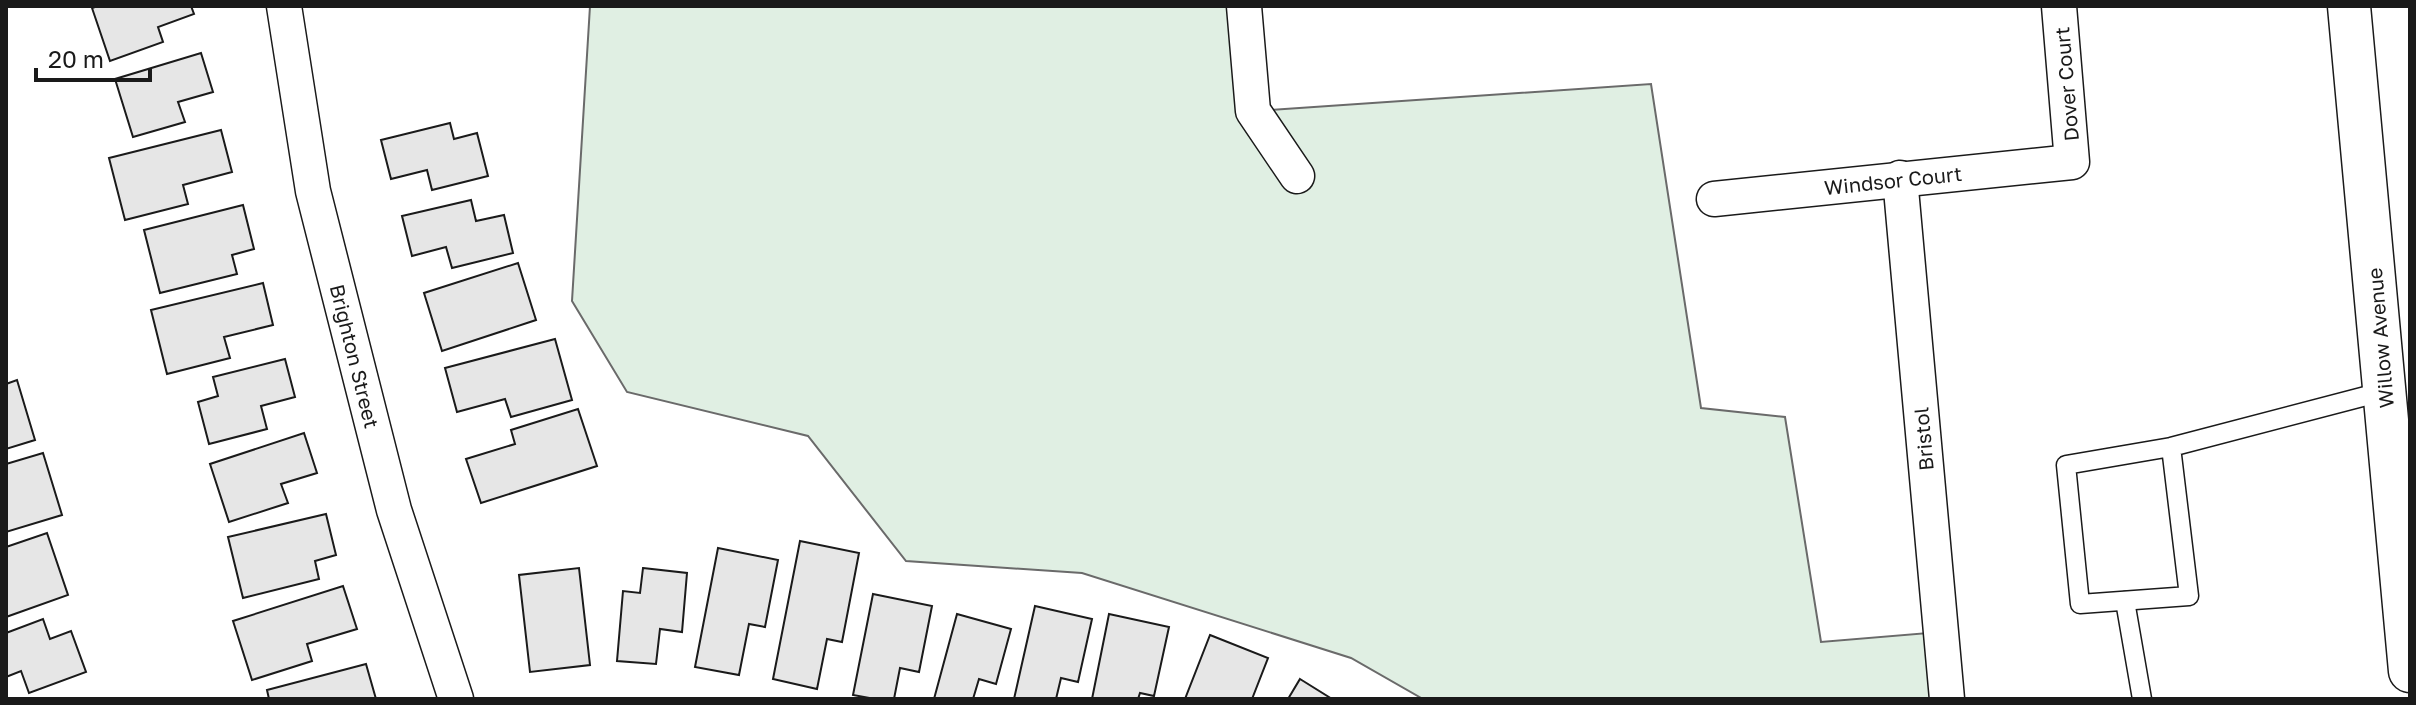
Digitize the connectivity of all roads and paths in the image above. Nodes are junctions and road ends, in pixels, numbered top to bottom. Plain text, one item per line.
1 (284, 6) edge
2 (1244, 6) edge
3 (2059, 6) edge
4 (2349, 6) edge
5 (2072, 162) joint
6 (1297, 176) dead end
7 (1900, 178) junction
8 (1714, 199) dead end
9 (2385, 391) junction
10 (2171, 447) junction
11 (2125, 601) junction
12 (2410, 671) edge
13 (456, 699) edge
14 (1947, 699) edge
15 (2142, 699) edge

1 - 13 street, Brighton Street
2 - 6 street
3 - 5 street, Dover Court
4 - 9 street, Willow Avenue
5 - 7 street, Windsor Court
7 - 8 street, Windsor Court
7 - 14 street, Bristol
9 - 10 lane
9 - 12 street, Willow Avenue
10 - 11 lane
10 - 11 lane
11 - 15 lane

